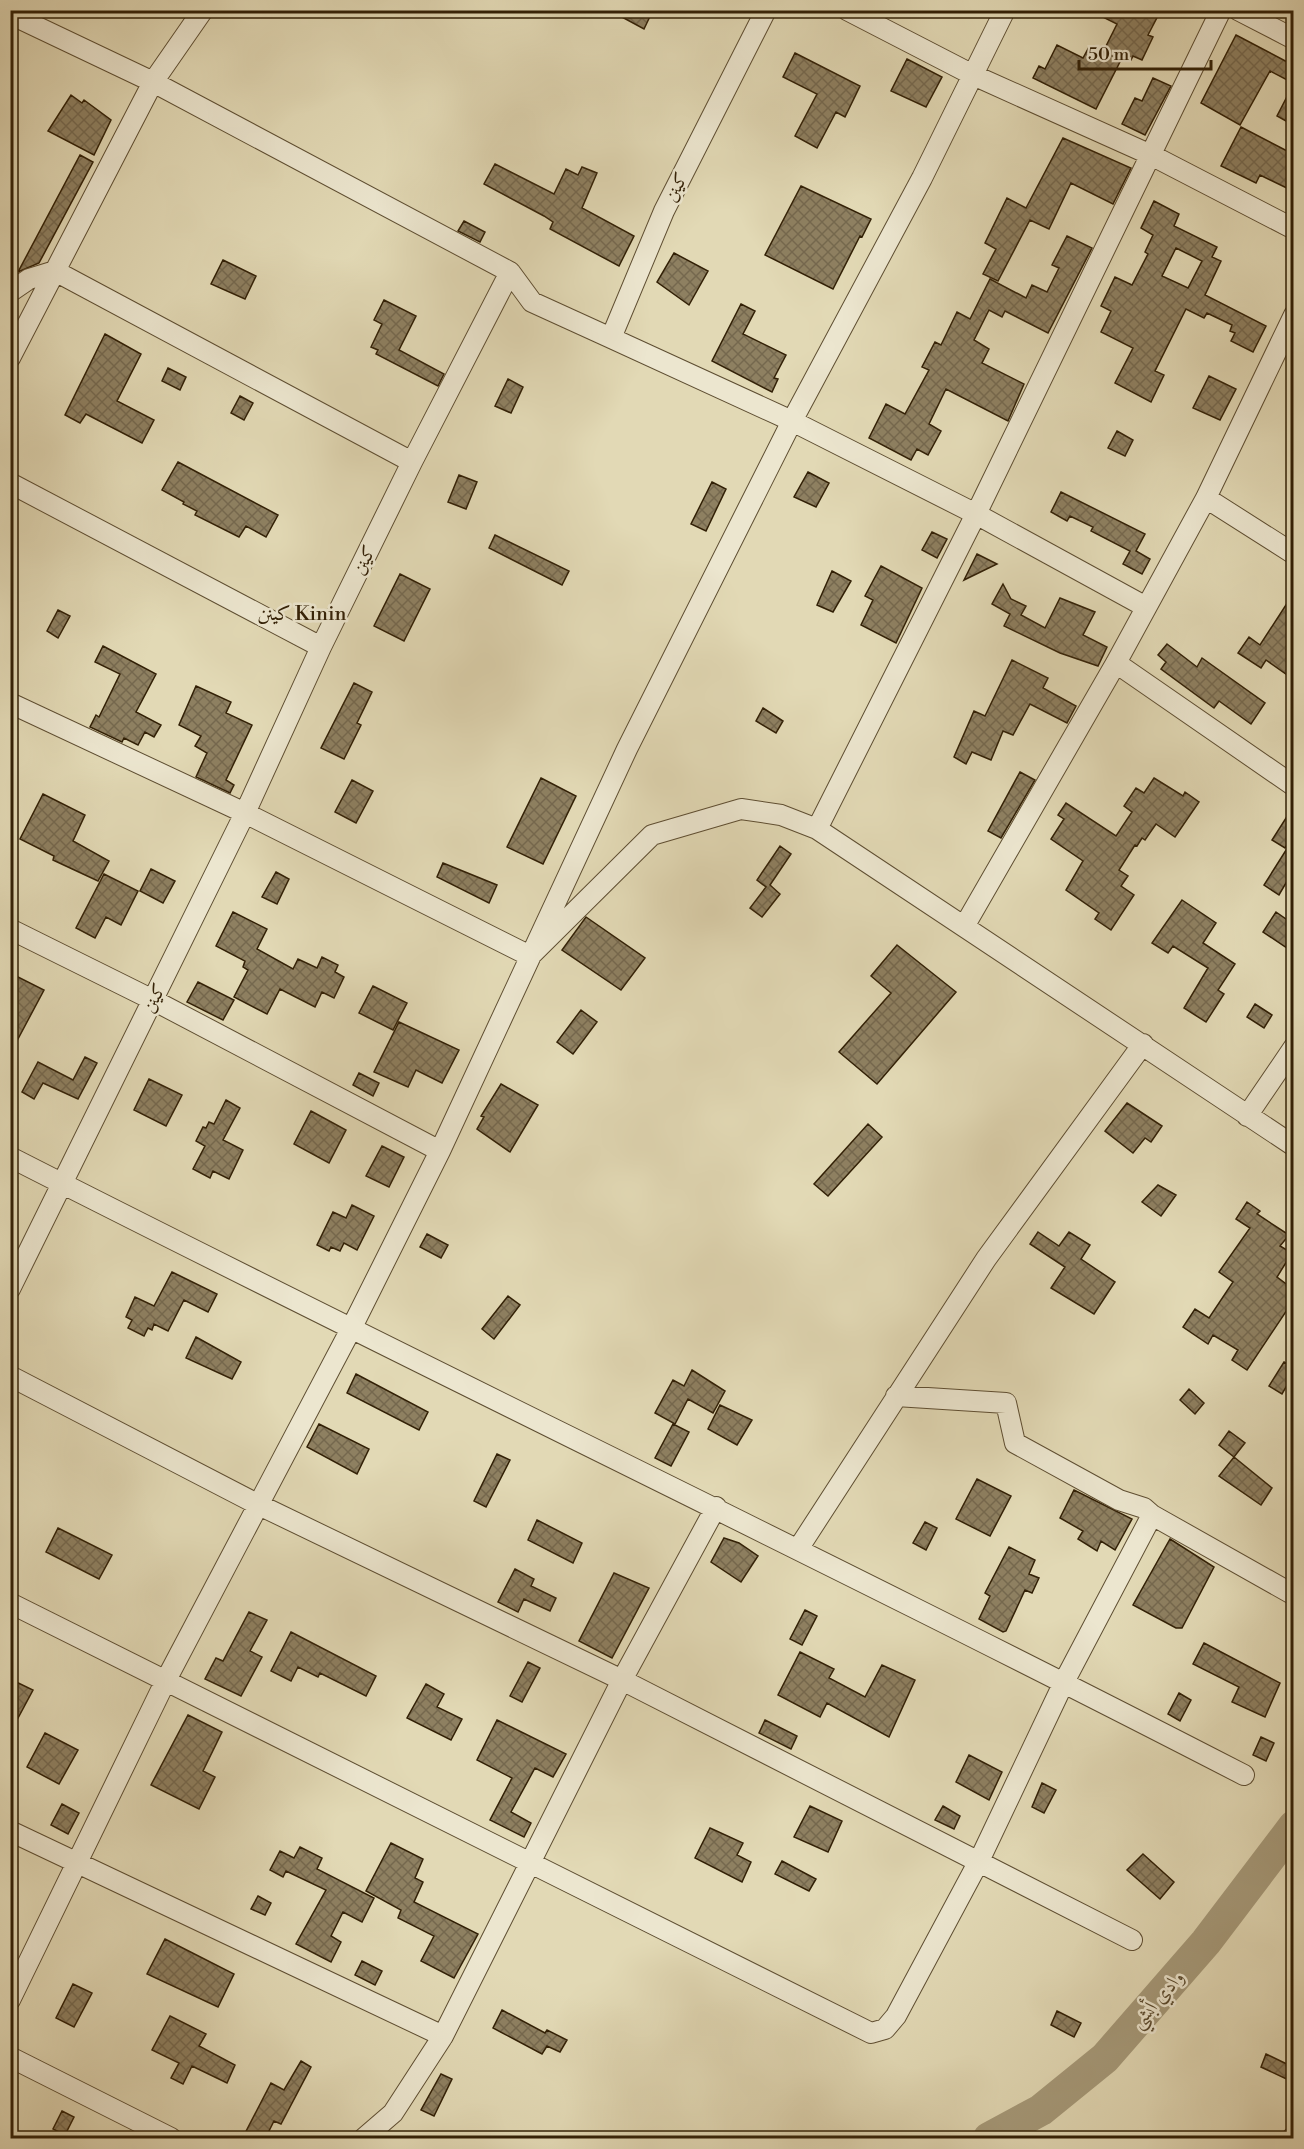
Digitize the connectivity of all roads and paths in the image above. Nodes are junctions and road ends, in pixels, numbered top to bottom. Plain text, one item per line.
1 (203, 10) edge
2 (766, 10) edge
3 (847, 10) edge
4 (1005, 10) edge
5 (1221, 10) edge
6 (1238, 10) edge
7 (10, 14) edge
8 (1293, 39) edge
9 (973, 75) junction
10 (153, 82) junction
11 (1151, 155) junction
12 (1293, 229) edge
13 (55, 271) junction
14 (510, 272) junction
15 (10, 292) edge
16 (1292, 321) edge
17 (611, 338) junction
18 (10, 358) edge
19 (792, 421) junction
20 (412, 462) junction
21 (10, 483) edge
22 (1206, 498) junction
23 (976, 514) junction
24 (1293, 554) edge
25 (1146, 607) junction
26 (321, 647) junction
27 (1116, 663) junction
28 (10, 703) edge
29 (1293, 786) edge
30 (245, 813) junction
31 (817, 829) junction
32 (965, 925) junction
33 (10, 929) edge
34 (530, 956) junction
35 (153, 1000) junction
36 (1143, 1044) junction
37 (1293, 1047) edge
38 (1247, 1116) junction
39 (1293, 1146) edge
40 (440, 1152) junction
41 (10, 1157) edge
42 (62, 1184) junction
43 (10, 1289) edge
44 (351, 1329) junction
45 (10, 1376) edge
46 (896, 1396) junction
47 (257, 1504) junction
48 (716, 1507) junction
49 (1152, 1515) junction
50 (798, 1549) junction
51 (1293, 1595) edge
52 (10, 1603) edge
53 (166, 1680) junction
54 (622, 1680) junction
55 (1064, 1682) junction
56 (1244, 1775) dead end
57 (10, 1831) edge
58 (529, 1860) junction
59 (978, 1861) junction
60 (76, 1862) junction
61 (1132, 1940) dead end
62 (10, 2000) edge
63 (443, 2036) junction
64 (10, 2057) edge
65 (171, 2139) edge
66 (364, 2139) edge

1 - 10 street
2 - 17 street, كينن
3 - 9 street
4 - 9 street
5 - 11 street
6 - 8 street
7 - 10 street
9 - 11 street
9 - 19 street
10 - 13 street
10 - 14 street
11 - 12 street
11 - 23 street
13 - 15 street
13 - 18 street
13 - 20 street
14 - 17 street
14 - 20 street, كينن
16 - 22 street
17 - 19 street
19 - 23 street
19 - 34 street
20 - 26 street, كينن
21 - 26 street
22 - 24 street
22 - 25 street
23 - 25 street
23 - 31 street
25 - 27 street
26 - 30 street, كينن
27 - 29 street
27 - 32 street
28 - 30 street
30 - 34 street
30 - 35 street, كينن
31 - 32 street
31 - 34 street
32 - 36 street
33 - 35 street
34 - 40 street
35 - 40 street
35 - 42 street, كينن
36 - 38 street
36 - 46 street
37 - 38 street
38 - 39 street
40 - 44 street
41 - 42 street
42 - 43 street, كينن
42 - 44 street
44 - 47 street
44 - 48 street
45 - 47 street
46 - 49 street
46 - 50 street
47 - 53 street
47 - 54 street
48 - 50 street
48 - 54 street
49 - 51 street
49 - 55 street
50 - 55 street
52 - 53 street
53 - 58 street
53 - 60 street
54 - 58 street
54 - 59 street
55 - 56 street
55 - 59 street
57 - 60 street
58 - 59 street
58 - 63 street
59 - 61 street
60 - 62 street
60 - 63 street
63 - 66 street
64 - 65 street

